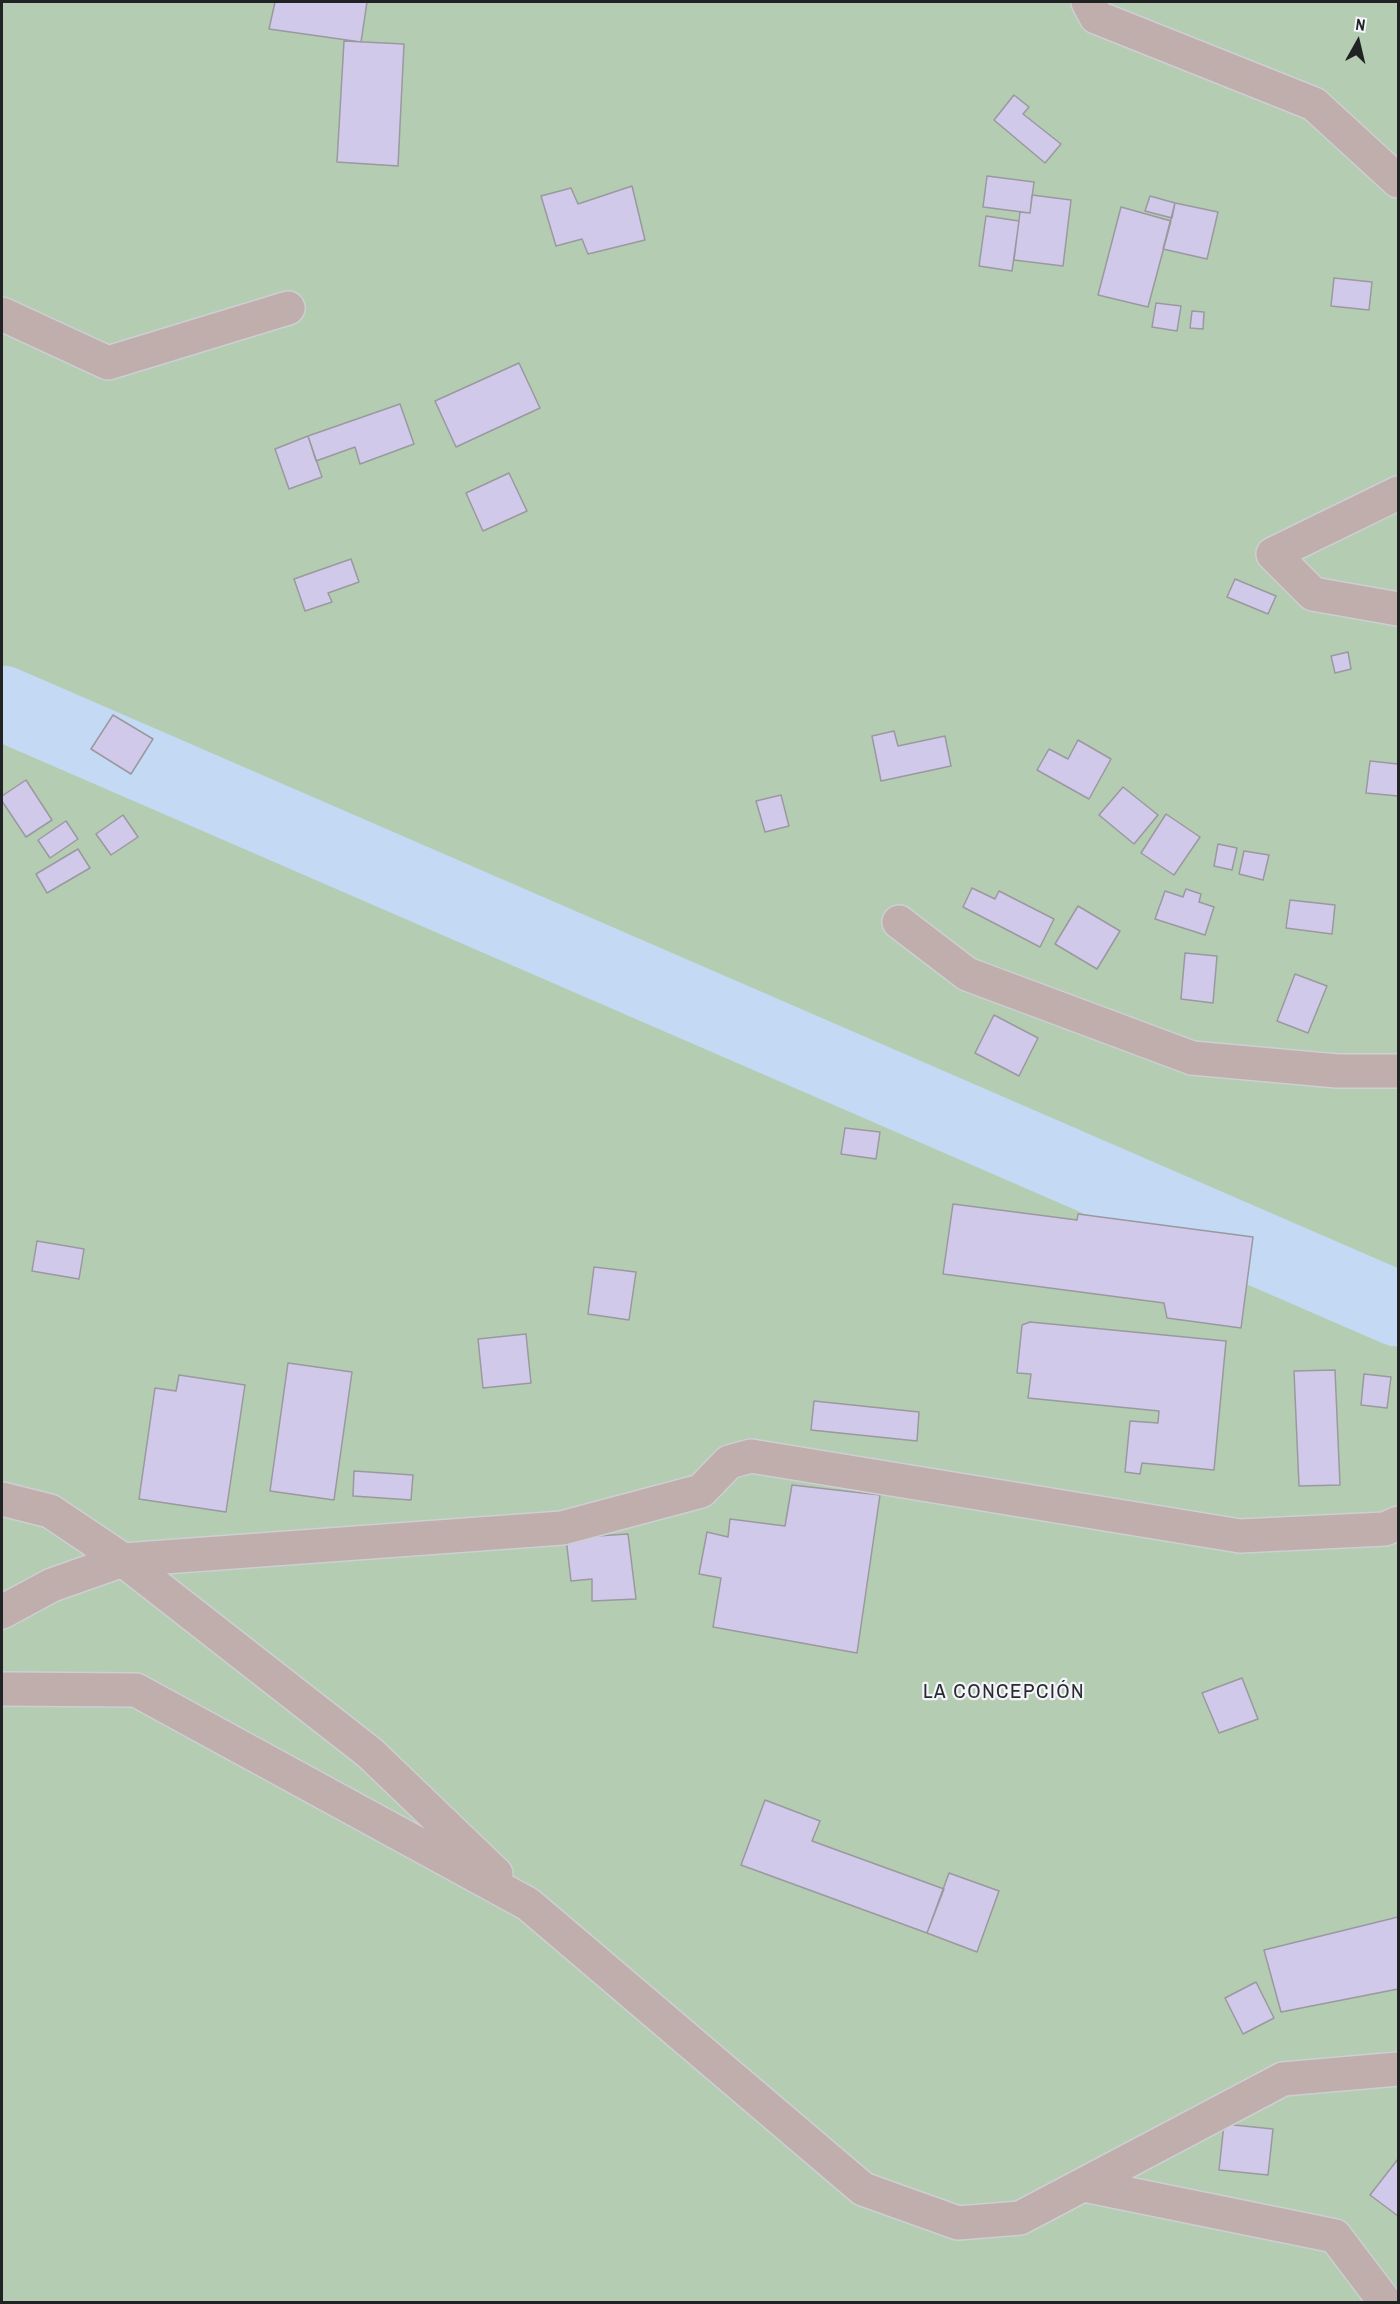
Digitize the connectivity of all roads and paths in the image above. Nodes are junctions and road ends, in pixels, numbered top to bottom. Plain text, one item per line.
1 (1088, 2) edge
2 (1398, 181) edge
3 (288, 308) dead end
4 (2, 314) edge
5 (1398, 493) edge
6 (1398, 609) edge
7 (899, 922) dead end
8 (1398, 1071) edge
9 (2, 1500) edge
10 (1398, 1523) edge
11 (123, 1560) junction
12 (2, 1612) edge
13 (2, 1689) edge
14 (528, 1904) junction
15 (1398, 2069) edge
16 (1084, 2185) junction
17 (1385, 2302) edge

1 - 2 street
3 - 4 street
5 - 6 street
7 - 8 street
9 - 11 street
10 - 11 street
11 - 12 street
11 - 14 street
13 - 14 street
14 - 16 street
15 - 16 street
16 - 17 street

